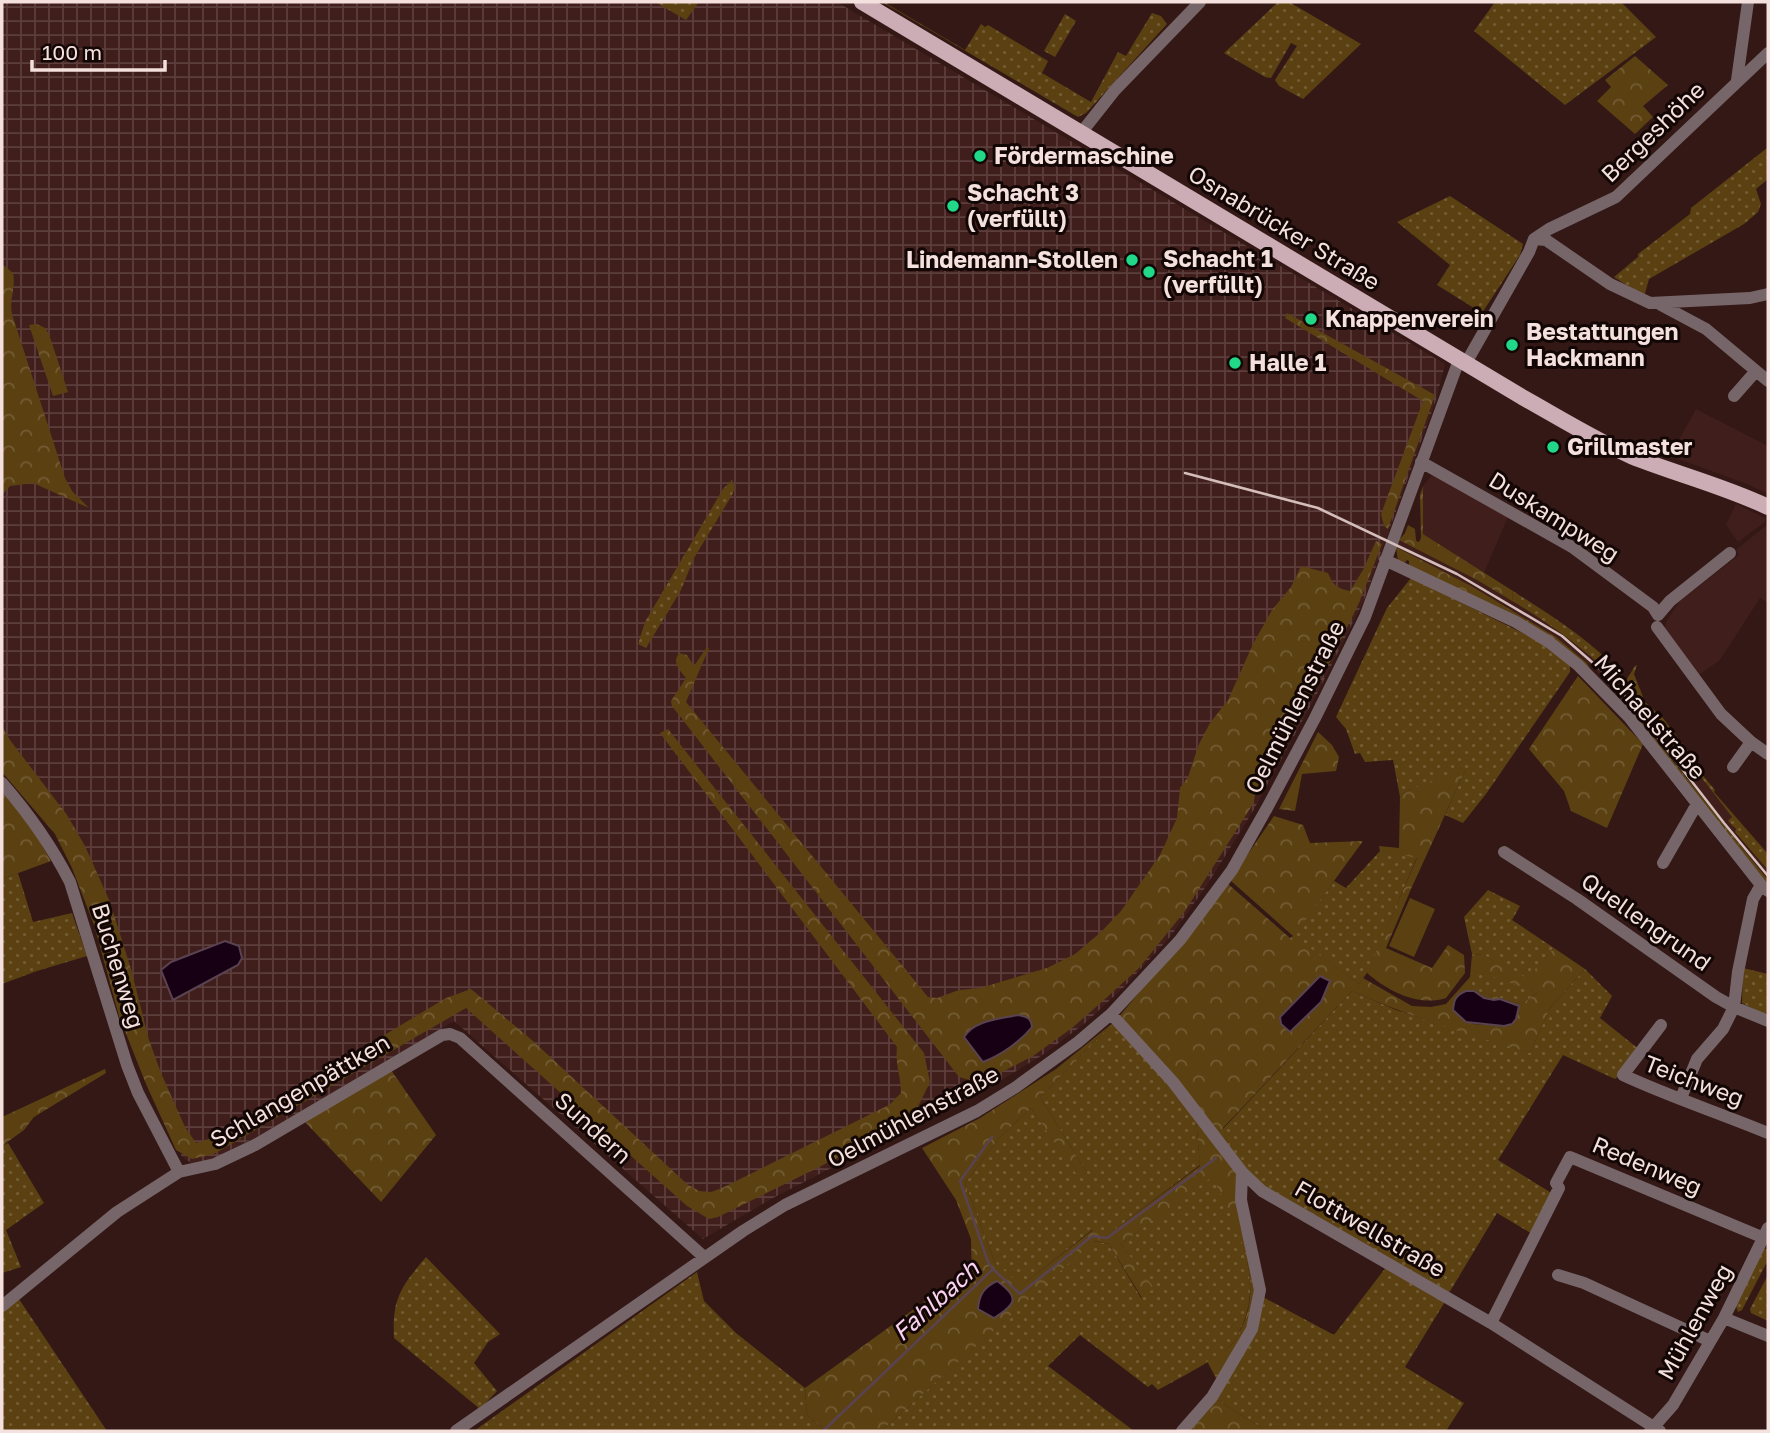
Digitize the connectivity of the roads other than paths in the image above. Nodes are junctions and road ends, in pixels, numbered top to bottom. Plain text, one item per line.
1 (862, 2) edge
2 (1200, 2) edge
3 (1748, 2) edge
4 (1768, 53) edge
5 (1737, 80) junction
6 (1081, 133) junction
7 (1534, 239) junction
8 (1768, 294) edge
9 (1658, 304) junction
10 (1462, 361) junction
11 (1756, 371) junction
12 (1768, 381) edge
13 (1734, 396) dead end
14 (1421, 463) junction
15 (1768, 507) edge
16 (1730, 553) dead end
17 (1385, 560) junction
18 (1658, 621) junction
19 (1751, 742) junction
20 (1768, 754) edge
21 (1733, 767) dead end
22 (2, 783) edge
23 (1697, 804) junction
24 (1504, 852) dead end
25 (1663, 863) dead end
26 (1765, 888) edge
27 (1734, 1007) junction
28 (1111, 1014) junction
29 (1768, 1021) edge
30 (1661, 1025) dead end
31 (450, 1034) joint
32 (1681, 1098) junction
33 (1768, 1133) edge
34 (179, 1172) junction
35 (1242, 1172) junction
36 (1766, 1233) edge
37 (704, 1257) junction
38 (1558, 1275) dead end
39 (2, 1307) edge
40 (1724, 1318) junction
41 (1490, 1323) junction
42 (1768, 1336) edge
43 (1710, 1341) junction
44 (1655, 1430) edge
45 (456, 1431) edge
46 (1182, 1431) edge

1 - 6 main road, Osnabrücker Straße
2 - 6 street
3 - 5 street, Bergeshöhe
4 - 5 street, Bergeshöhe
5 - 7 street, Bergeshöhe
6 - 10 main road, Osnabrücker Straße
7 - 9 street
7 - 10 street
8 - 9 street
9 - 11 street
10 - 14 street, Oelmühlenstraße
10 - 15 main road, Osnabrücker Straße
11 - 12 street
11 - 13 street
14 - 17 street, Oelmühlenstraße
14 - 18 street, Duskampweg
16 - 18 street
17 - 23 street, Michaelstraße
17 - 28 street, Oelmühlenstraße
18 - 19 street, Duskampweg
19 - 20 street, Duskampweg
19 - 21 street
22 - 34 street, Buchenweg
23 - 25 street, Michaelstraße
23 - 26 street, Michaelstraße
24 - 27 street, Quellengrund
26 - 27 street
27 - 29 street, Quellengrund
27 - 32 street
28 - 35 street, Flottwellstraße
28 - 37 street, Oelmühlenstraße
30 - 32 street, Teichweg
31 - 34 street, Schlangenpättken
31 - 37 street, Sundern
32 - 33 street, Teichweg
34 - 39 street, Schlangenpättken
35 - 41 street, Flottwellstraße
35 - 46 street
36 - 40 street, Mühlenweg
36 - 41 street, Redenweg
37 - 45 street, Oelmühlenstraße
38 - 43 street
40 - 42 street
40 - 43 street, Mühlenweg
41 - 44 street, Flottwellstraße
43 - 44 street, Mühlenweg

